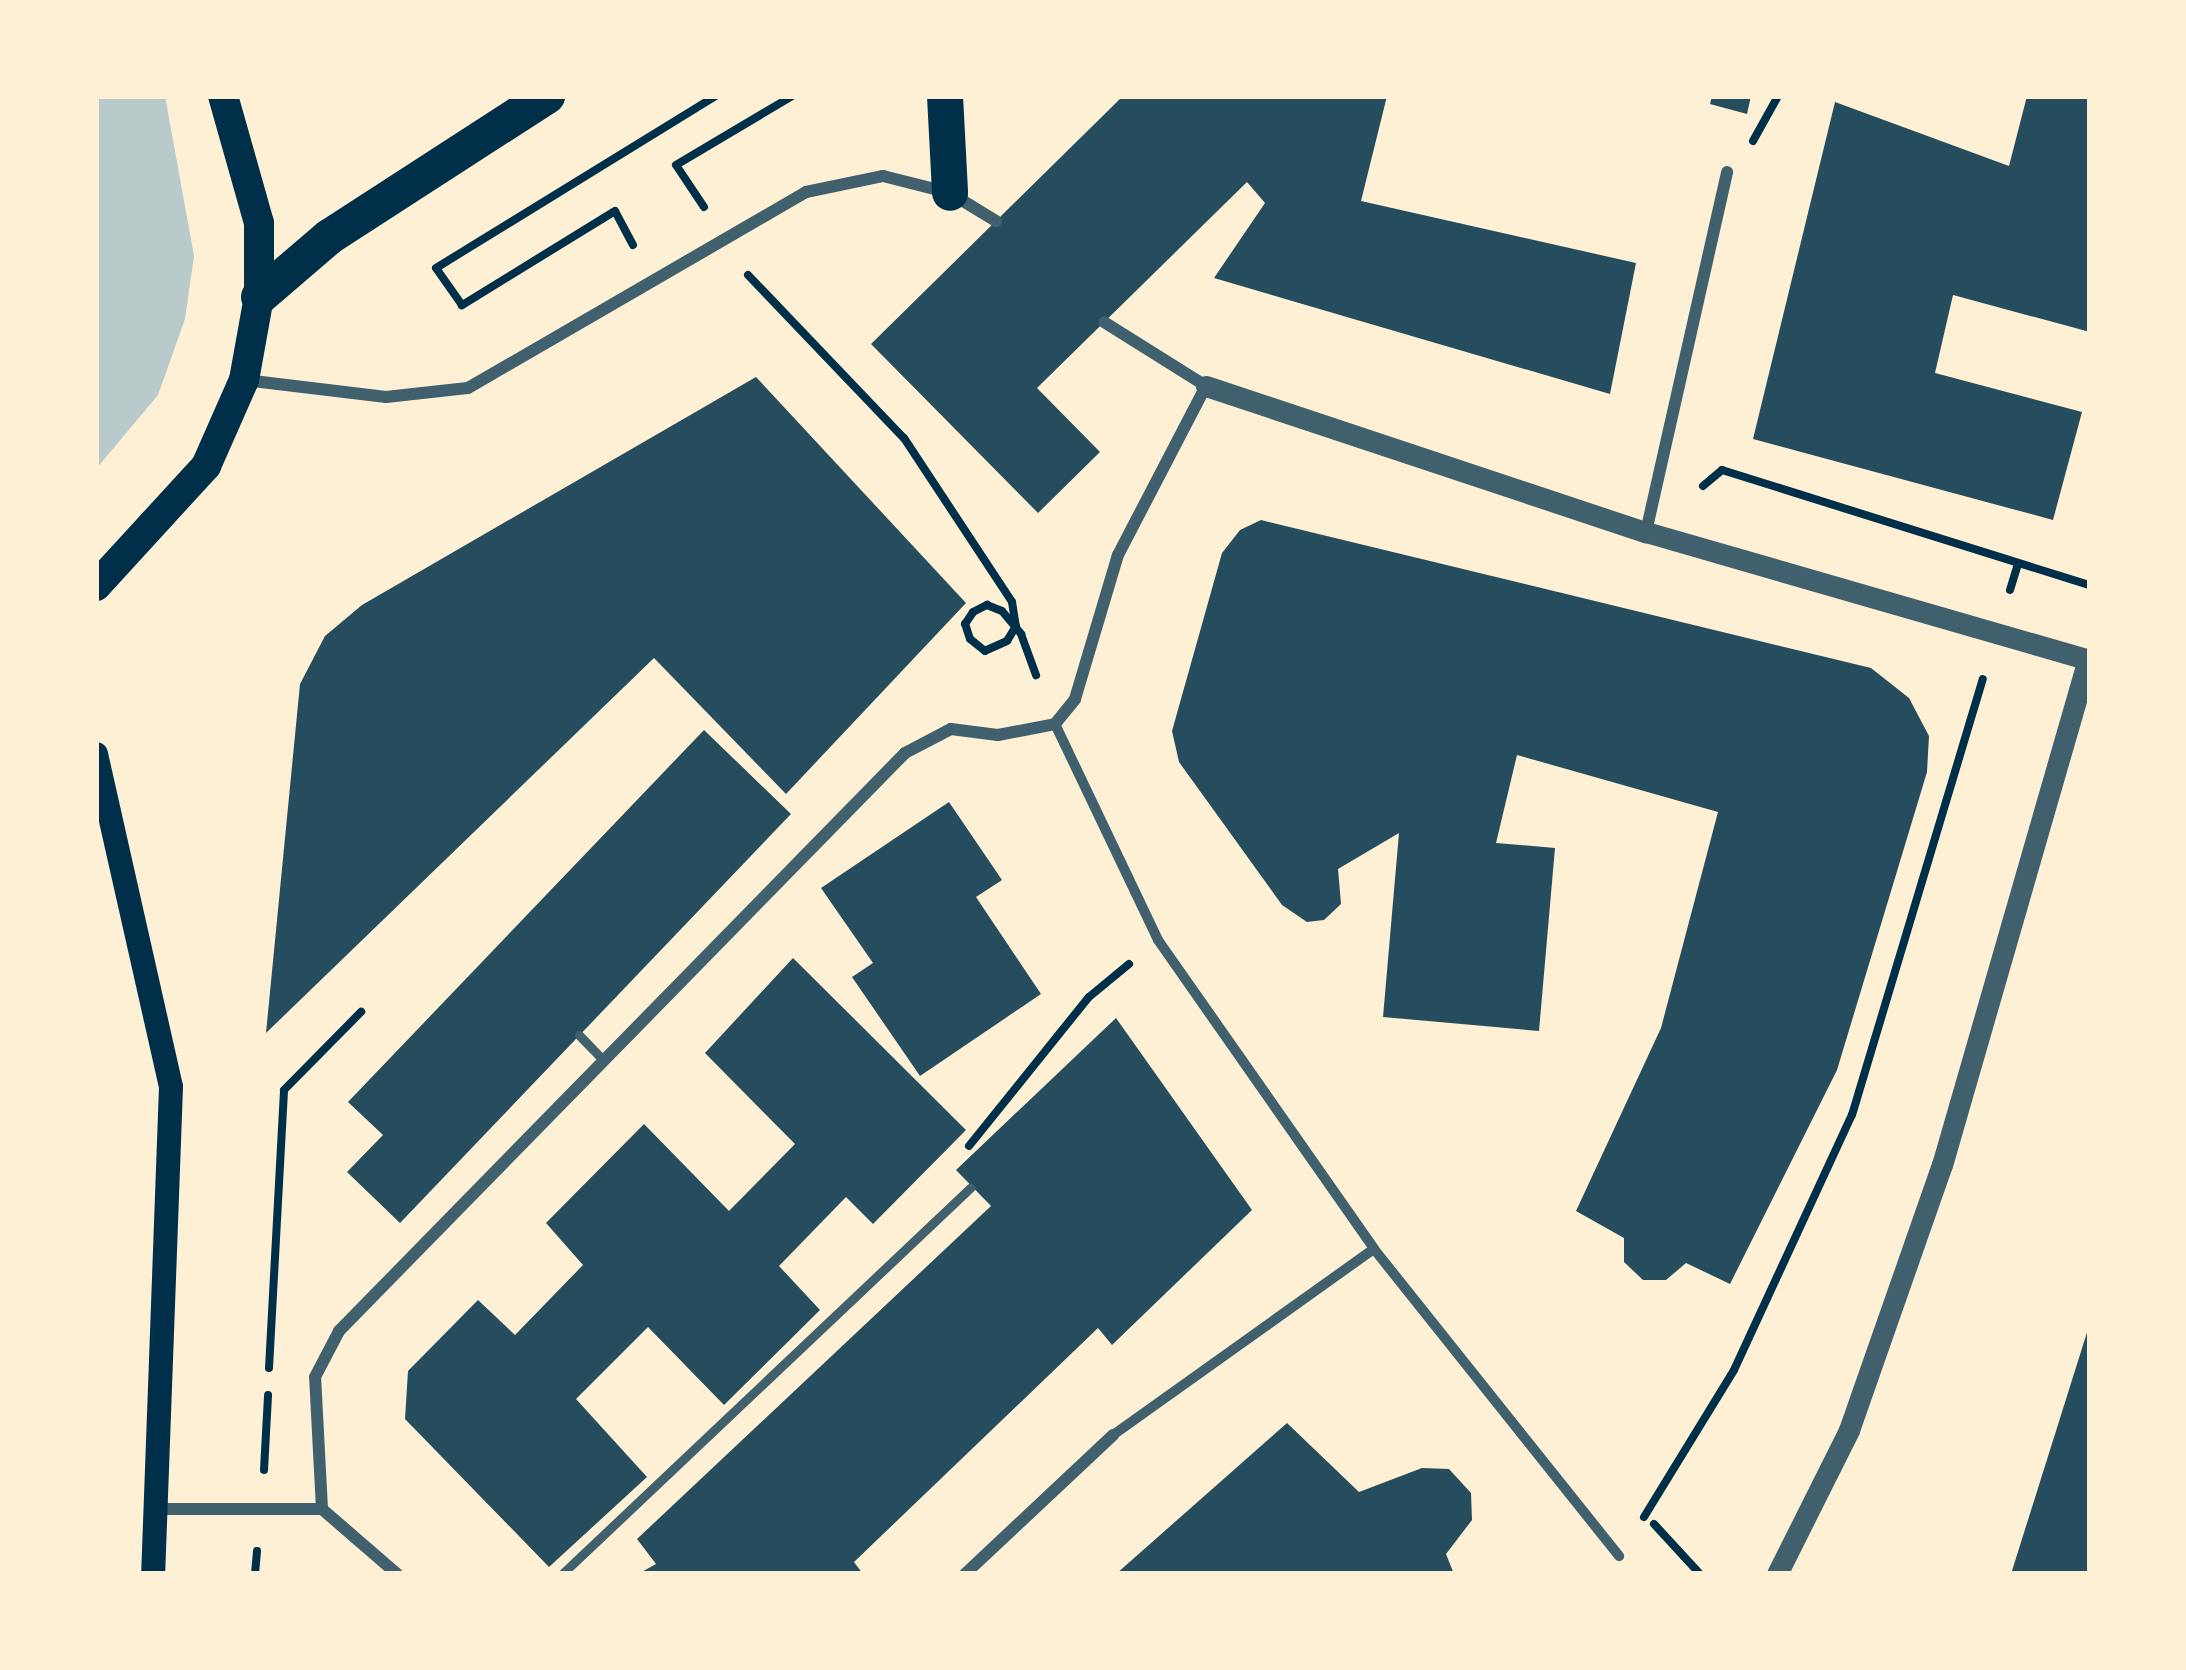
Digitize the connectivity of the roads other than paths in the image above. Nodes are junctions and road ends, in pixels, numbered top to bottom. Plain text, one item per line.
1 (223, 96) edge
2 (547, 96) edge
3 (945, 96) edge
4 (1726, 172) dead end
5 (950, 193) junction
6 (996, 221) dead end
7 (260, 297) junction
8 (1104, 322) dead end
9 (244, 380) junction
10 (1206, 386) junction
11 (1646, 532) junction
12 (96, 586) edge
13 (2089, 657) edge
14 (1055, 724) junction
15 (96, 754) edge
16 (580, 1035) dead end
17 (603, 1060) junction
18 (970, 1189) road end
19 (1374, 1249) junction
20 (1113, 1436) joint
21 (156, 1509) junction
22 (322, 1509) junction
23 (1619, 1556) dead end
24 (153, 1574) edge
25 (398, 1574) edge
26 (562, 1574) edge
27 (964, 1574) edge
28 (1777, 1574) edge

1 - 7 main road
2 - 7 highway
3 - 5 highway
4 - 11 street
5 - 6 street
5 - 9 street
7 - 9 main road
8 - 10 street
9 - 12 main road
10 - 11 street
10 - 14 street
11 - 13 street
13 - 28 street
14 - 17 street
14 - 19 street
15 - 21 main road
16 - 17 lane
17 - 22 street
18 - 26 lane
19 - 20 street
19 - 23 street
20 - 27 street
21 - 22 street
21 - 24 main road
22 - 25 street

